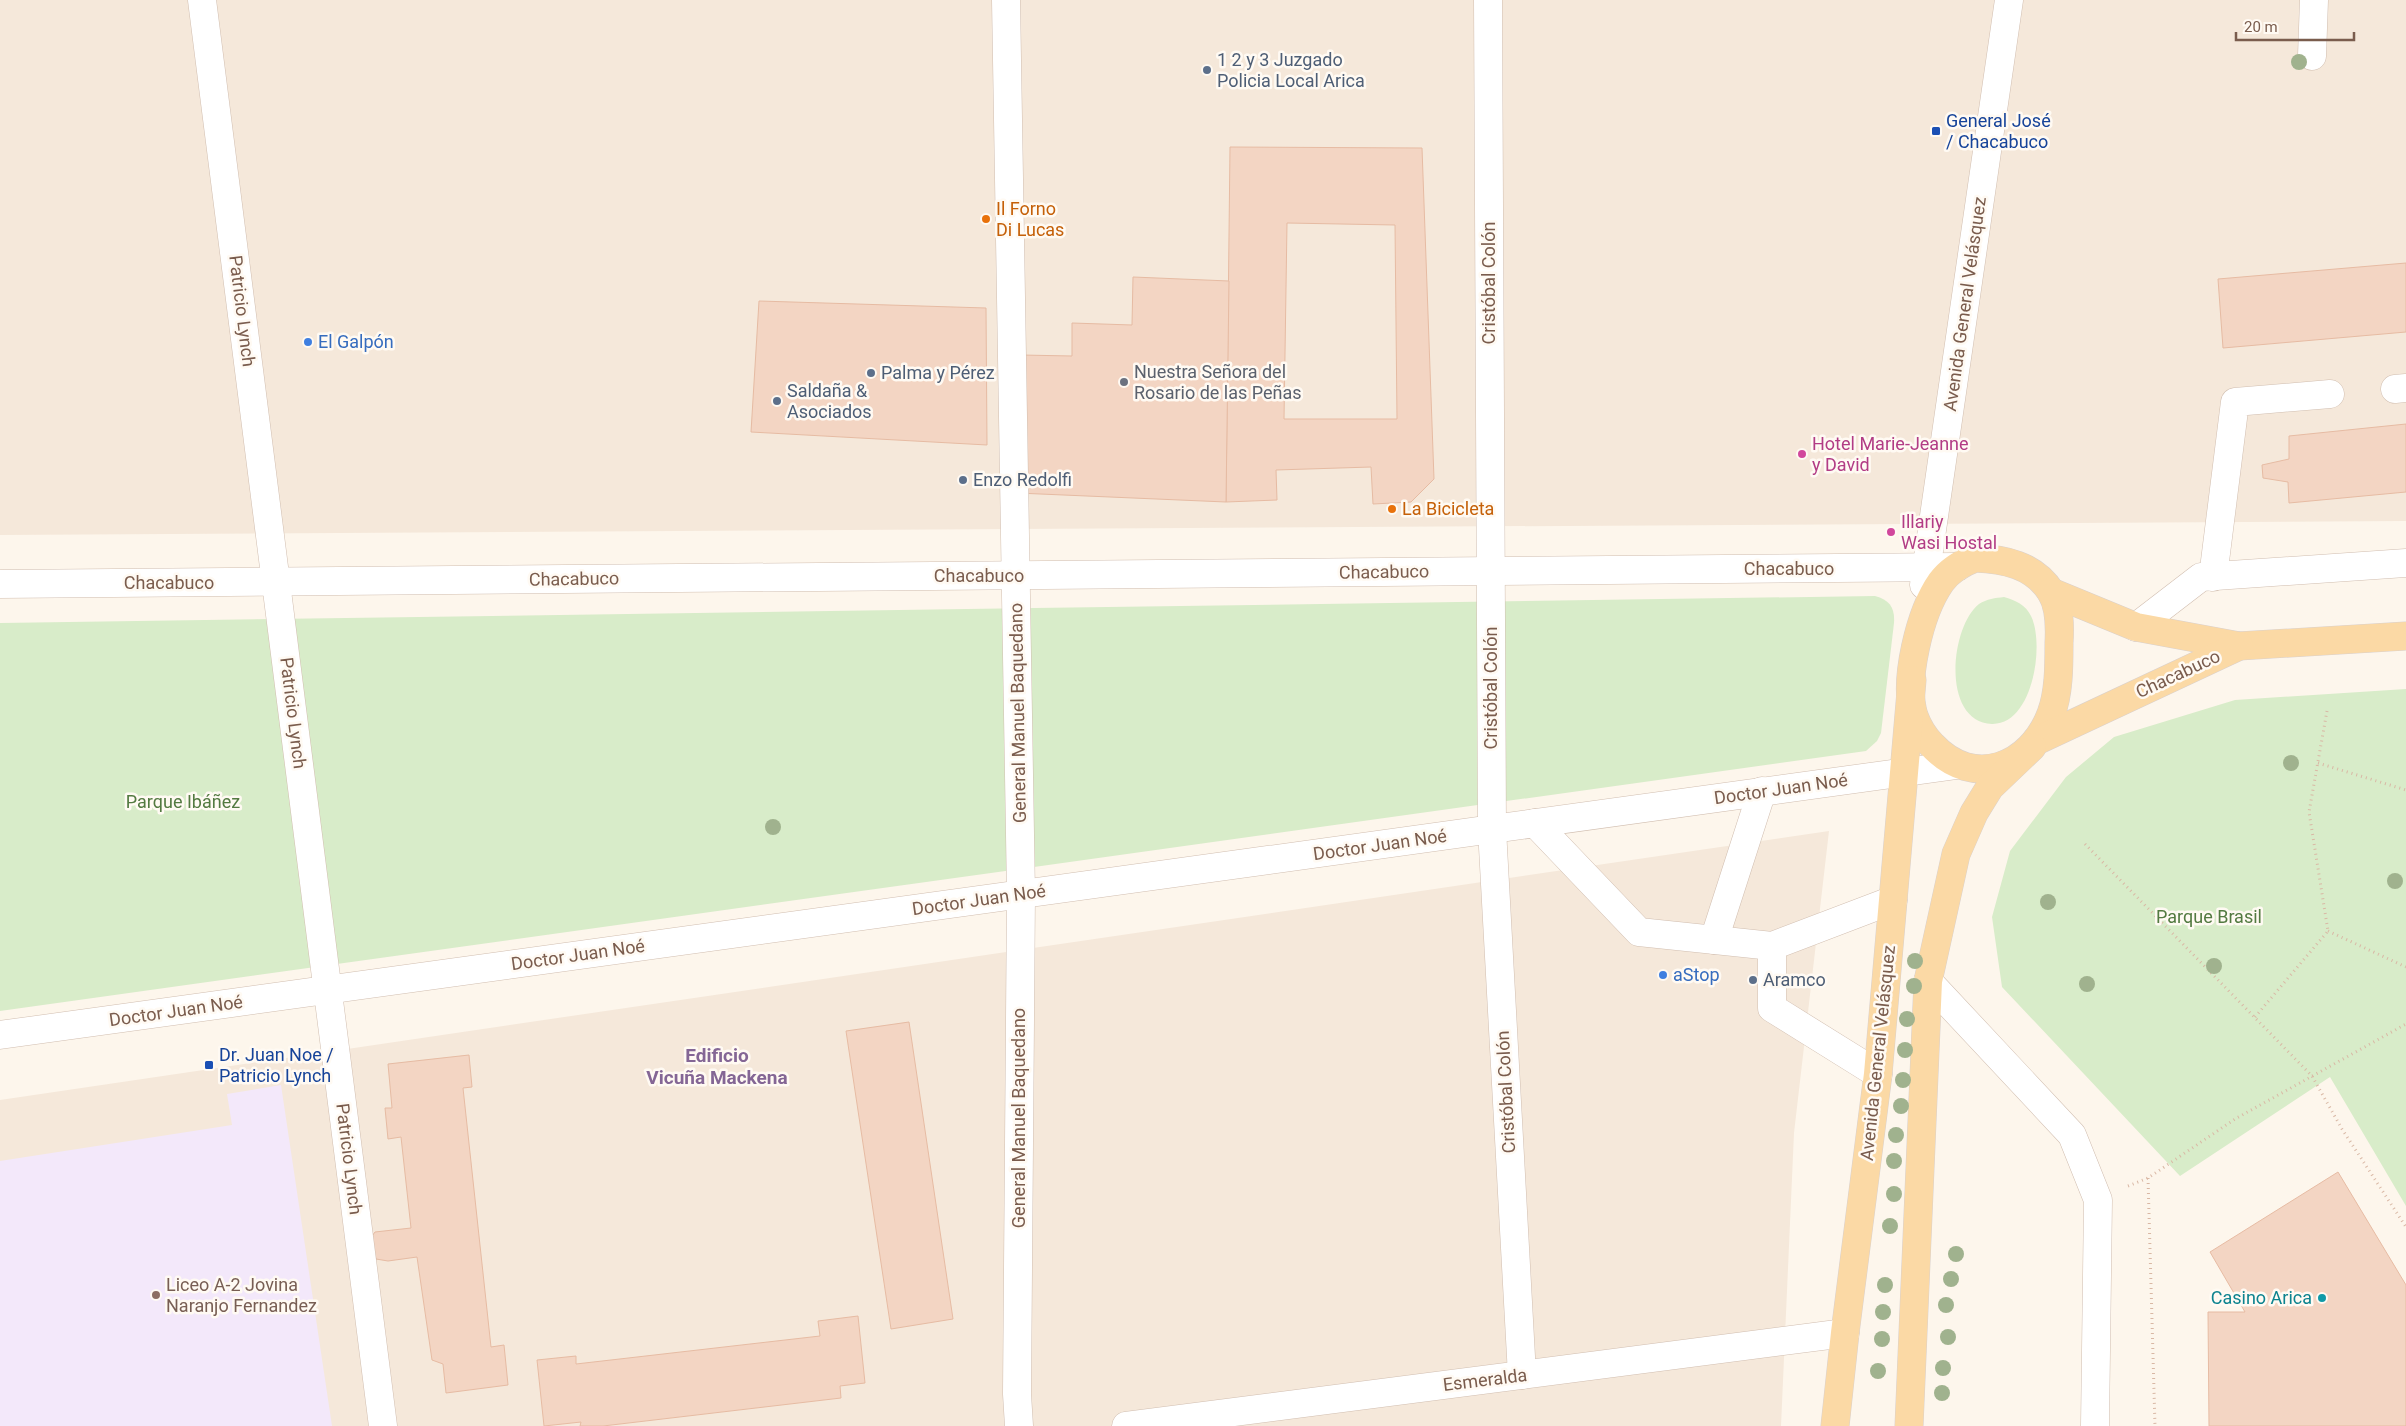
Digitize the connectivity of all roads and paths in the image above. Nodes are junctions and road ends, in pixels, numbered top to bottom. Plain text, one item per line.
1 (202, 0) edge
2 (1006, 0) edge
3 (1488, 0) edge
4 (2009, 0) edge
5 (2314, 0) edge
6 (2312, 56) dead end
7 (2330, 394) dead end
8 (2406, 564) edge
9 (1926, 567) junction
10 (1957, 567) junction
11 (1490, 571) junction
12 (1015, 575) junction
13 (2213, 577) junction
14 (276, 582) junction
15 (0, 584) edge
16 (2051, 592) junction
17 (2136, 627) junction
18 (2406, 636) edge
19 (1918, 637) junction
20 (2239, 646) junction
21 (1912, 680) junction
22 (2327, 712) dead end
23 (2034, 744) junction
24 (2318, 763) junction
25 (1958, 765) junction
26 (1905, 772) junction
27 (2406, 790) edge
28 (1762, 791) junction
29 (1535, 823) junction
30 (1492, 829) junction
31 (2085, 844) dead end
32 (1021, 894) junction
33 (1893, 900) junction
34 (2328, 931) junction
35 (1714, 940) junction
36 (1772, 946) junction
37 (2406, 967) edge
38 (1928, 981) junction
39 (328, 990) junction
40 (2255, 1017) junction
41 (2406, 1024) edge
42 (0, 1035) edge
43 (1878, 1074) junction
44 (2312, 1076) junction
45 (2148, 1178) junction
46 (2121, 1189) dead end
47 (2406, 1227) edge
48 (1844, 1333) junction
49 (1522, 1375) junction
50 (383, 1426) edge
51 (1019, 1426) edge
52 (1126, 1426) edge
53 (1835, 1426) edge
54 (1909, 1426) edge
55 (2095, 1426) edge
56 (2155, 1426) edge

1 - 14 street, Patricio Lynch
2 - 12 street, General Manuel Baquedano
3 - 11 street, Cristóbal Colón
4 - 9 street, Avenida General Velásquez
5 - 6 street
7 - 13 street
8 - 13 street
9 - 10 street, Chacabuco
9 - 11 street, Chacabuco
9 - 19 street, Avenida General Velásquez
10 - 16 main road
10 - 19 main road
11 - 12 street, Chacabuco
11 - 30 street, Cristóbal Colón
12 - 14 street, Chacabuco
12 - 32 street, General Manuel Baquedano
13 - 17 street
14 - 15 street, Chacabuco
14 - 39 street, Patricio Lynch
16 - 17 main road, Chacabuco
16 - 23 main road
17 - 20 main road, Chacabuco
18 - 20 main road, Chacabuco
19 - 21 main road
20 - 23 main road, Chacabuco
21 - 25 main road
21 - 26 main road, Avenida General Velásquez
22 - 24 path
23 - 25 main road
23 - 38 main road
24 - 27 path
24 - 34 path
25 - 26 street, Doctor Juan Noé
26 - 28 street, Doctor Juan Noé
26 - 33 main road, Avenida General Velásquez
28 - 29 street, Doctor Juan Noé
28 - 35 street
29 - 30 street, Doctor Juan Noé
29 - 35 street
30 - 32 street, Doctor Juan Noé
30 - 49 street, Cristóbal Colón
31 - 40 path
32 - 39 street, Doctor Juan Noé
32 - 51 street, General Manuel Baquedano
33 - 36 street
33 - 43 main road, Avenida General Velásquez
34 - 37 path
34 - 40 path
35 - 36 street
36 - 43 street
38 - 54 main road
38 - 55 street
39 - 42 street, Doctor Juan Noé
39 - 50 street, Patricio Lynch
40 - 44 path
41 - 44 path
43 - 48 main road, Avenida General Velásquez
44 - 45 path
44 - 47 path
45 - 46 path
45 - 56 path
48 - 49 street, Esmeralda
48 - 53 main road, Avenida General Velásquez
49 - 52 street, Esmeralda

